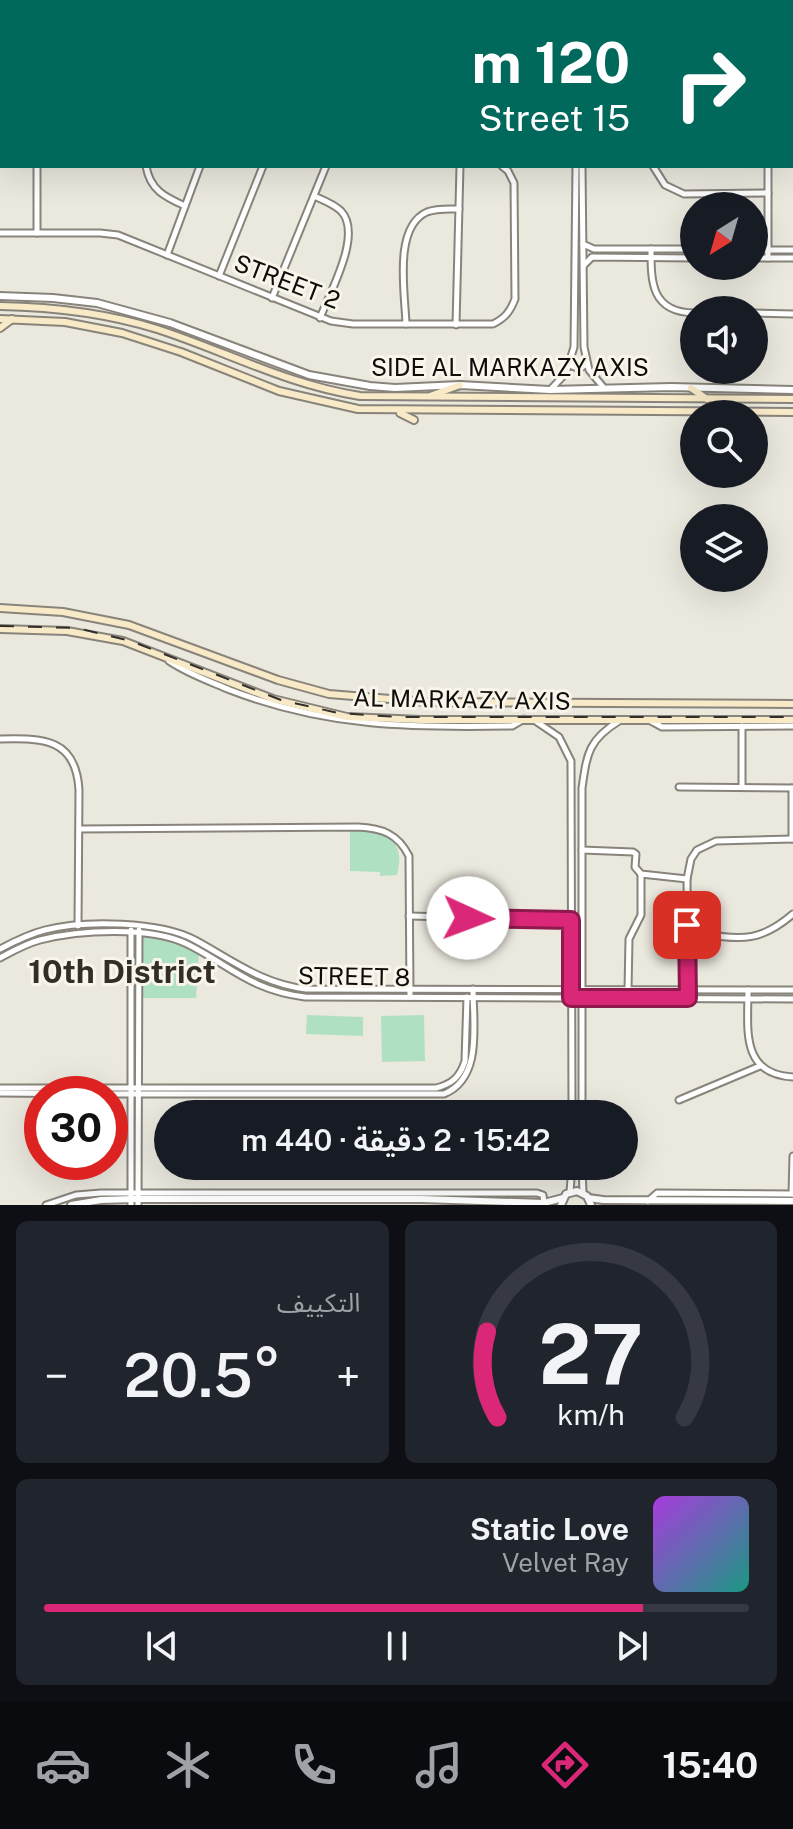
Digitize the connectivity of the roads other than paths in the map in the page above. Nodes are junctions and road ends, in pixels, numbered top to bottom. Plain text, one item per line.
1 (37, 168) edge
2 (146, 168) edge
3 (199, 168) edge
4 (262, 168) edge
5 (325, 168) edge
6 (460, 168) edge
7 (504, 168) edge
8 (576, 168) edge
9 (582, 168) edge
10 (654, 168) edge
11 (768, 168) edge
12 (680, 192) edge
13 (768, 192) edge
14 (314, 196) junction
15 (185, 206) junction
16 (459, 209) junction
17 (580, 224) junction
18 (0, 233) edge
19 (37, 233) junction
20 (583, 244) junction
21 (651, 249) junction
22 (680, 249) edge
23 (768, 250) edge
24 (793, 250) edge
25 (167, 255) junction
26 (651, 258) junction
27 (680, 258) edge
28 (768, 258) edge
29 (793, 258) edge
30 (583, 266) junction
31 (219, 276) junction
32 (0, 296) edge
33 (272, 298) junction
34 (1, 305) edge
35 (680, 310) edge
36 (768, 313) edge
37 (793, 314) edge
38 (320, 318) junction
39 (0, 319) edge
40 (12, 319) junction
41 (406, 324) junction
42 (456, 325) junction
43 (0, 328) edge
44 (208, 349) junction
45 (240, 362) junction
46 (587, 364) junction
47 (570, 365) junction
48 (221, 369) junction
49 (252, 381) junction
50 (460, 385) junction
51 (604, 388) junction
52 (691, 388) junction
53 (550, 390) junction
54 (793, 390) edge
55 (425, 398) junction
56 (707, 399) junction
57 (793, 399) edge
58 (397, 411) junction
59 (680, 412) edge
60 (793, 412) edge
61 (768, 413) edge
62 (414, 420) dead end
63 (0, 608) edge
64 (0, 629) edge
65 (642, 694) dead end
66 (642, 703) junction
67 (699, 703) junction
68 (793, 704) edge
69 (533, 719) junction
70 (621, 720) junction
71 (649, 720) junction
72 (700, 721) junction
73 (793, 723) edge
74 (742, 726) junction
75 (0, 739) edge
76 (679, 787) dead end
77 (742, 787) junction
78 (792, 788) edge
79 (79, 829) junction
80 (792, 839) edge
81 (582, 850) junction
82 (641, 874) junction
83 (687, 879) junction
84 (793, 914) edge
85 (409, 916) junction
86 (571, 920) junction
87 (131, 925) junction
88 (78, 926) junction
89 (140, 926) junction
90 (131, 933) junction
91 (139, 933) junction
92 (705, 934) dead end
93 (78, 935) junction
94 (0, 949) edge
95 (0, 958) edge
96 (410, 989) junction
97 (470, 989) junction
98 (571, 989) junction
99 (688, 989) junction
100 (582, 990) junction
101 (628, 990) junction
102 (748, 990) junction
103 (793, 990) edge
104 (410, 997) junction
105 (470, 997) junction
106 (571, 998) junction
107 (582, 998) junction
108 (688, 998) junction
109 (748, 999) junction
110 (793, 999) edge
111 (760, 1066) junction
112 (793, 1077) edge
113 (0, 1091) edge
114 (129, 1091) junction
115 (24, 1092) edge
116 (138, 1092) junction
117 (572, 1100) edge
118 (582, 1100) edge
119 (679, 1100) dead end
120 (793, 1156) edge
121 (571, 1180) edge
122 (570, 1192) junction
123 (793, 1194) edge
124 (134, 1199) edge
125 (587, 1199) edge
126 (562, 1201) edge
127 (648, 1201) junction
128 (793, 1201) edge
129 (46, 1205) edge
130 (71, 1205) edge

1 - 19 street
2 - 15 street
3 - 15 street
4 - 31 street
5 - 14 street
6 - 16 street
7 - 42 street, STREET 2
8 - 17 street
9 - 17 street
10 - 12 street
11 - 13 street
14 - 33 street
14 - 38 street
15 - 25 street
16 - 41 street
16 - 42 street
17 - 20 street
17 - 47 street
18 - 19 street, STREET 2
19 - 25 street, STREET 2
20 - 21 street
20 - 30 street
21 - 22 street
21 - 26 street
23 - 24 street
25 - 31 street, STREET 2
26 - 27 street
26 - 30 street
26 - 35 street
28 - 29 street
30 - 46 street
31 - 33 street, STREET 2
32 - 50 street, SIDE AL MARKAZY AXIS
33 - 38 street, STREET 2
34 - 44 main road
36 - 37 street
38 - 41 street, STREET 2
39 - 40 main road
40 - 43 main road
40 - 48 main road
41 - 42 street, STREET 2
44 - 45 main road
44 - 48 main road
45 - 49 main road
45 - 55 main road
46 - 47 street
46 - 51 street
47 - 53 street
48 - 49 main road
49 - 58 main road
50 - 53 street, SIDE AL MARKAZY AXIS
50 - 55 main road
51 - 52 street, SIDE AL MARKAZY AXIS
51 - 53 street, SIDE AL MARKAZY AXIS
52 - 54 street, SIDE AL MARKAZY AXIS
52 - 56 main road
55 - 56 main road
56 - 57 main road
58 - 59 main road
58 - 62 main road
60 - 61 main road
63 - 66 main road, AL MARKAZY AXIS
64 - 69 main road, AL MARKAZY AXIS
65 - 66 main road
66 - 67 main road, AL MARKAZY AXIS
67 - 68 main road, AL MARKAZY AXIS
67 - 72 main road
69 - 70 main road, AL MARKAZY AXIS
69 - 86 street
70 - 71 main road, AL MARKAZY AXIS
70 - 81 street
71 - 72 main road, AL MARKAZY AXIS
71 - 74 street
72 - 73 main road, AL MARKAZY AXIS
73 - 74 street
74 - 77 street
75 - 79 street
76 - 77 street
77 - 78 street
78 - 80 street
79 - 85 street
79 - 88 street
80 - 83 street
81 - 82 street
81 - 100 street
82 - 83 street
82 - 101 street
83 - 99 street
84 - 92 street
85 - 86 street
85 - 96 street
86 - 98 street
87 - 88 street, STREET 8
87 - 89 street, STREET 8
87 - 90 street
88 - 93 street
88 - 94 street, STREET 8
89 - 91 street
89 - 96 street, STREET 8
90 - 91 street, STREET 8
90 - 93 street, STREET 8
90 - 114 street
91 - 104 street, STREET 8
91 - 116 street
93 - 95 street, STREET 8
96 - 97 street, STREET 8
96 - 104 street
97 - 98 street, STREET 8
97 - 105 street
98 - 100 street, STREET 8
98 - 106 street
99 - 101 street, STREET 8
99 - 102 street, STREET 8
99 - 108 street
100 - 101 street, STREET 8
100 - 107 street
102 - 103 street, STREET 8
102 - 109 street
104 - 105 street, STREET 8
105 - 106 street, STREET 8
105 - 116 street
106 - 107 street, STREET 8
106 - 117 street
107 - 108 street, STREET 8
107 - 118 street
108 - 109 street, STREET 8
109 - 110 street, STREET 8
109 - 111 street
111 - 112 street
111 - 119 street
113 - 114 street
113 - 115 street
114 - 116 street
114 - 124 street
116 - 124 street
120 - 123 street
121 - 122 street
122 - 125 street
122 - 126 street
123 - 127 street
124 - 126 street
124 - 129 street
124 - 130 street
125 - 127 street
127 - 128 street

